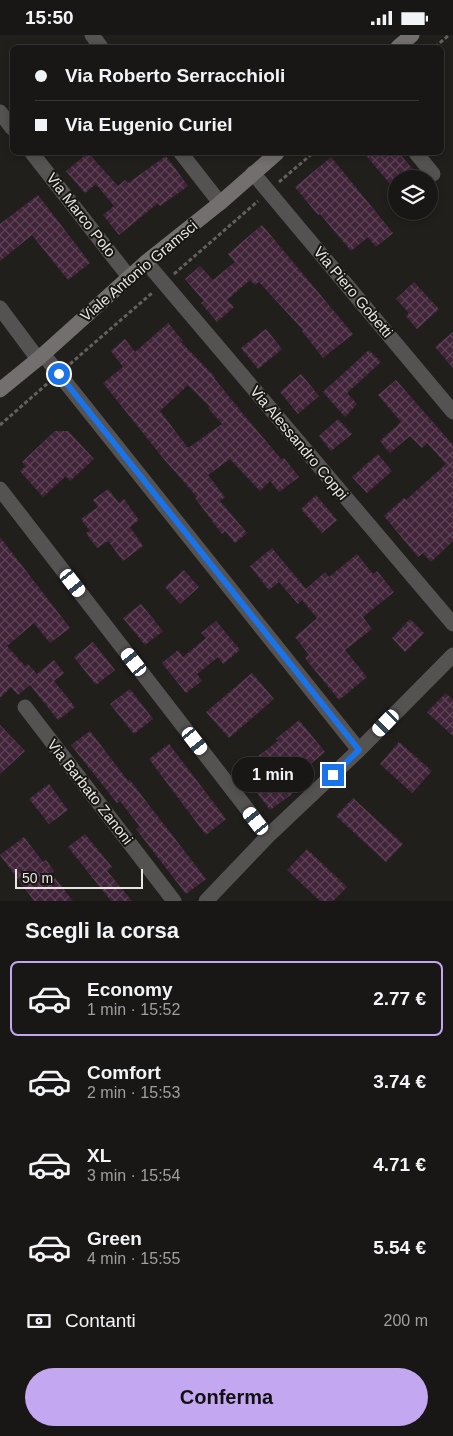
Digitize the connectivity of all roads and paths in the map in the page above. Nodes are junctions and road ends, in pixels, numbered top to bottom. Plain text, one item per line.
1 (412, 35) edge
2 (449, 35) edge
3 (400, 45) edge
4 (436, 45) edge
5 (0, 112) edge
6 (10, 125) edge
7 (34, 155) edge
8 (183, 155) edge
9 (275, 155) edge
10 (418, 155) edge
11 (430, 170) edge
12 (253, 173) junction
13 (220, 203) junction
14 (146, 262) junction
15 (129, 277) junction
16 (0, 308) edge
17 (40, 357) junction
18 (0, 390) edge
19 (453, 412) edge
20 (0, 489) edge
21 (453, 624) edge
22 (453, 655) edge
23 (24, 707) dead end
24 (359, 750) junction
25 (268, 836) junction
26 (174, 901) edge
27 (206, 901) edge

1 - 3 street
2 - 4 path
5 - 6 street
7 - 15 street, Via Marco Polo
8 - 13 street
9 - 12 street, Viale Antonio Gramsci
10 - 11 street
12 - 13 street, Viale Antonio Gramsci
12 - 19 street, Via Piero Gobetti
13 - 14 street, Viale Antonio Gramsci
14 - 15 street, Viale Antonio Gramsci
14 - 21 street, Via Alessandro Coppi
15 - 17 street, Viale Antonio Gramsci
16 - 17 street
17 - 18 street, Viale Antonio Gramsci
17 - 24 street
20 - 25 street
22 - 24 street
23 - 26 street, Via Barbato Zanoni
24 - 25 street
25 - 27 street

